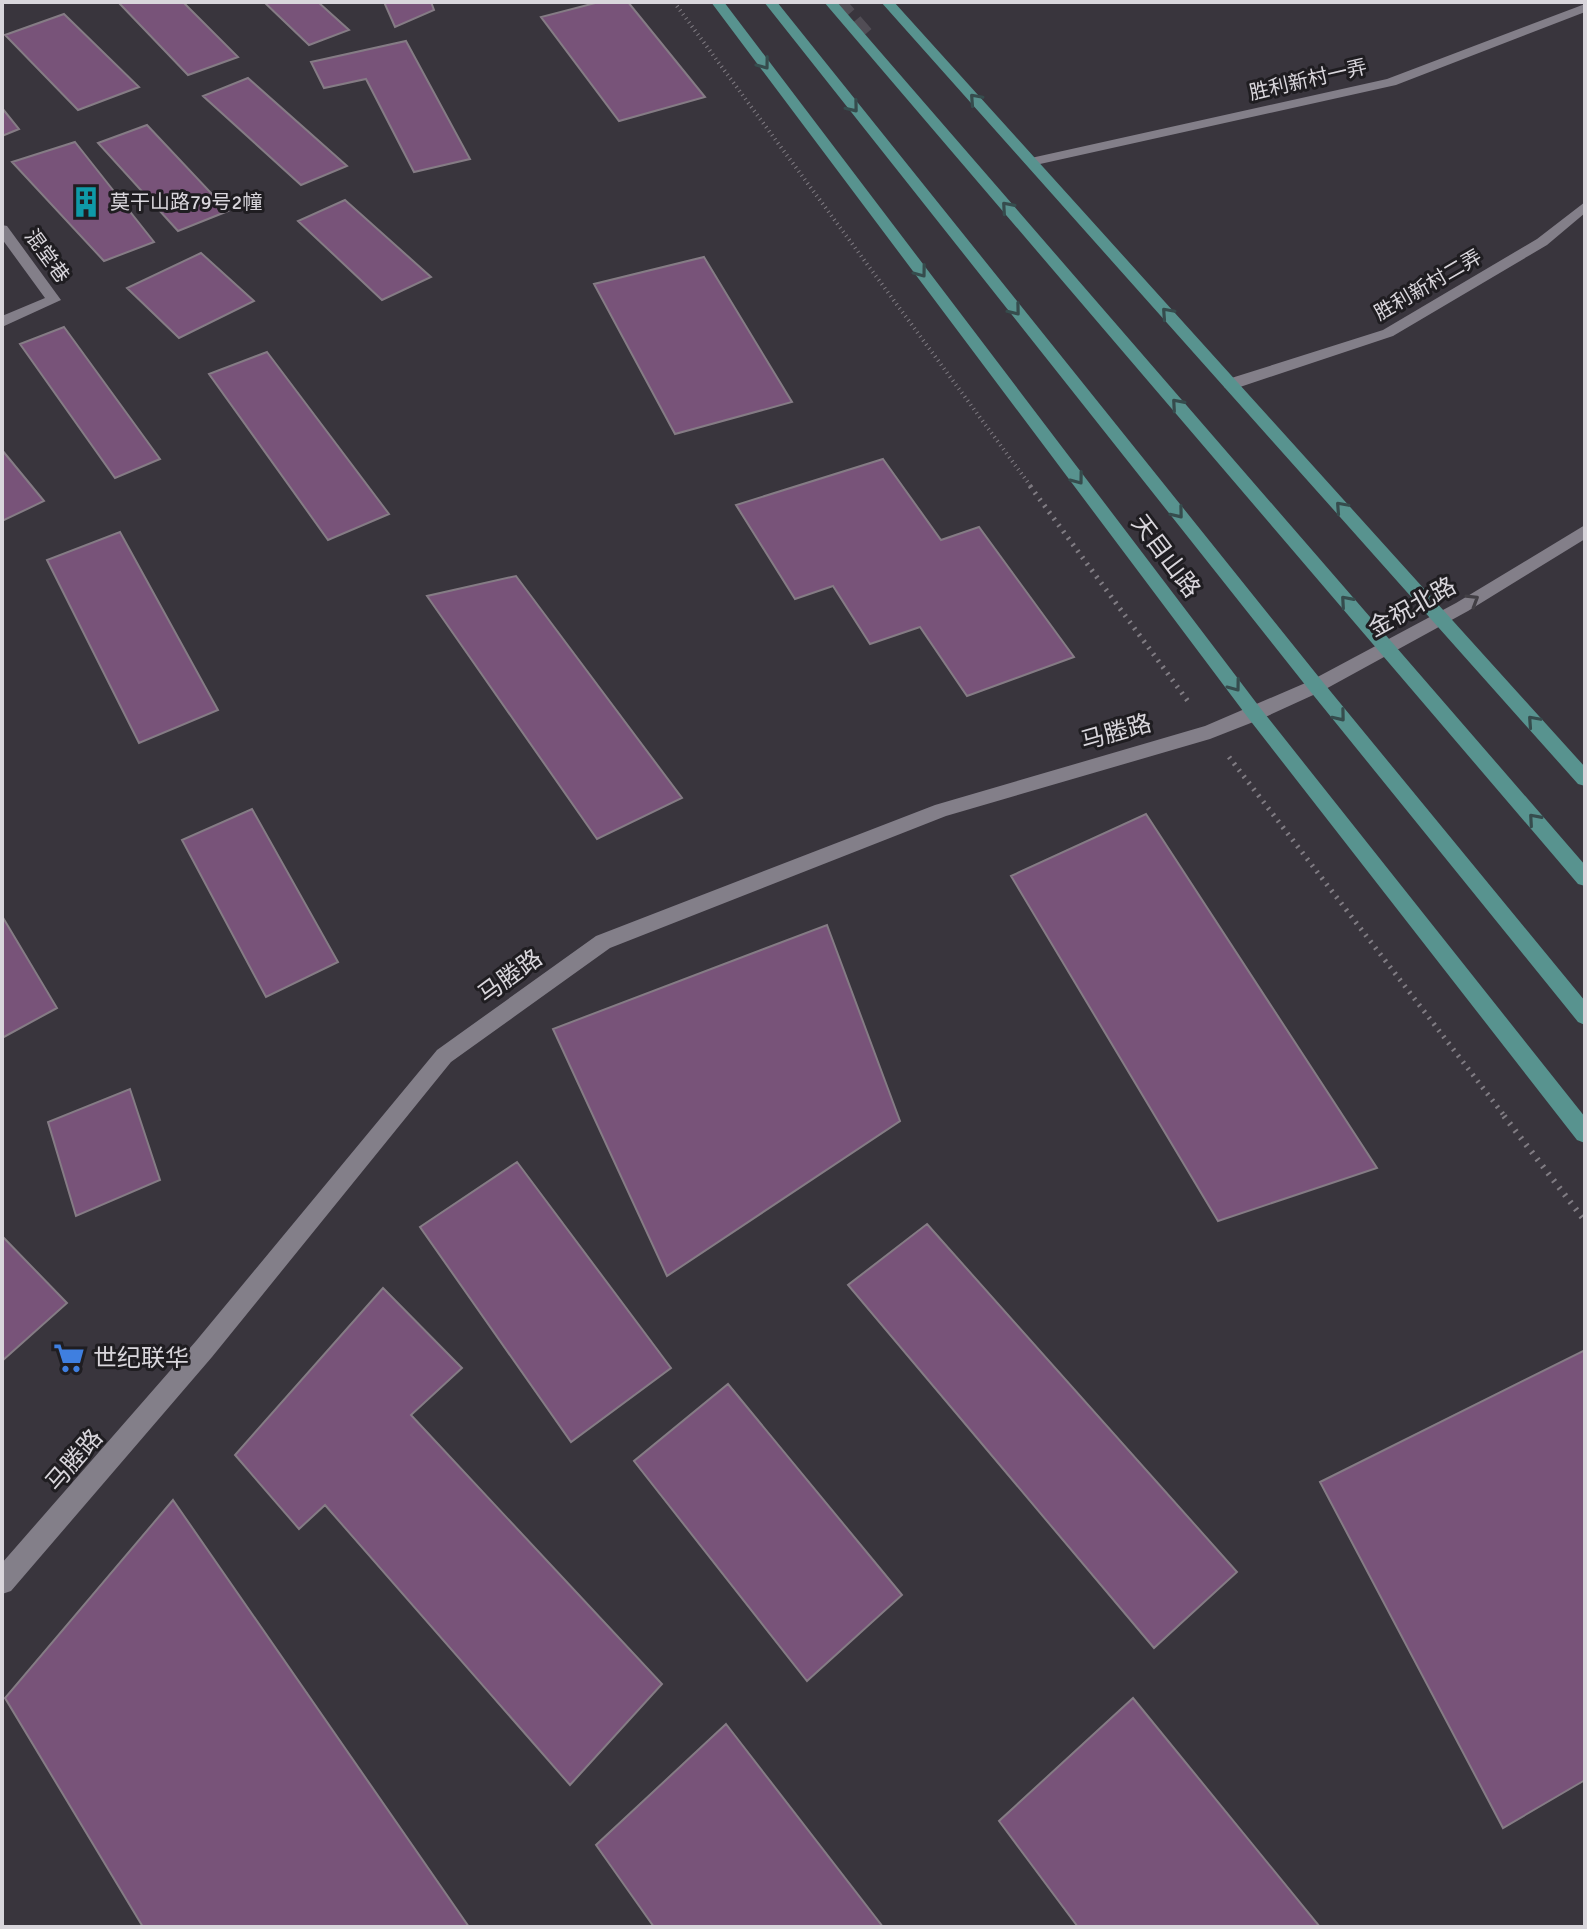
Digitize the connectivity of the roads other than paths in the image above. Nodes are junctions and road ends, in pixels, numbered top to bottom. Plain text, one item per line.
1 (717, 2) edge
2 (770, 2) edge
3 (830, 2) edge
4 (887, 2) edge
5 (1585, 8) edge
6 (1031, 162) junction
7 (1585, 206) edge
8 (2, 229) edge
9 (2, 322) edge
10 (1231, 384) junction
11 (1585, 531) edge
12 (1440, 616) junction
13 (1386, 648) junction
14 (1316, 686) junction
15 (1255, 714) junction
16 (1585, 779) edge
17 (1585, 878) edge
18 (1585, 1016) edge
19 (1585, 1133) edge
20 (2, 1582) edge

1 -> 15 main road, 天目山路
2 -> 14 main road, 天目山路
13 -> 3 main road
6 -> 4 main road
5 - 6 street, 胜利新村一弄
10 -> 6 main road
7 - 10 street, 胜利新村二弄
8 - 9 street, 混堂巷
12 -> 10 main road
12 -> 11 street, 金祝北路
12 - 13 street, 金祝北路
16 -> 12 main road
13 - 14 street, 金祝北路
17 -> 13 main road
14 - 15 street, 金祝北路
14 -> 18 main road, 天目山路
15 - 19 main road, 天目山路
15 - 20 street, 马塍路

